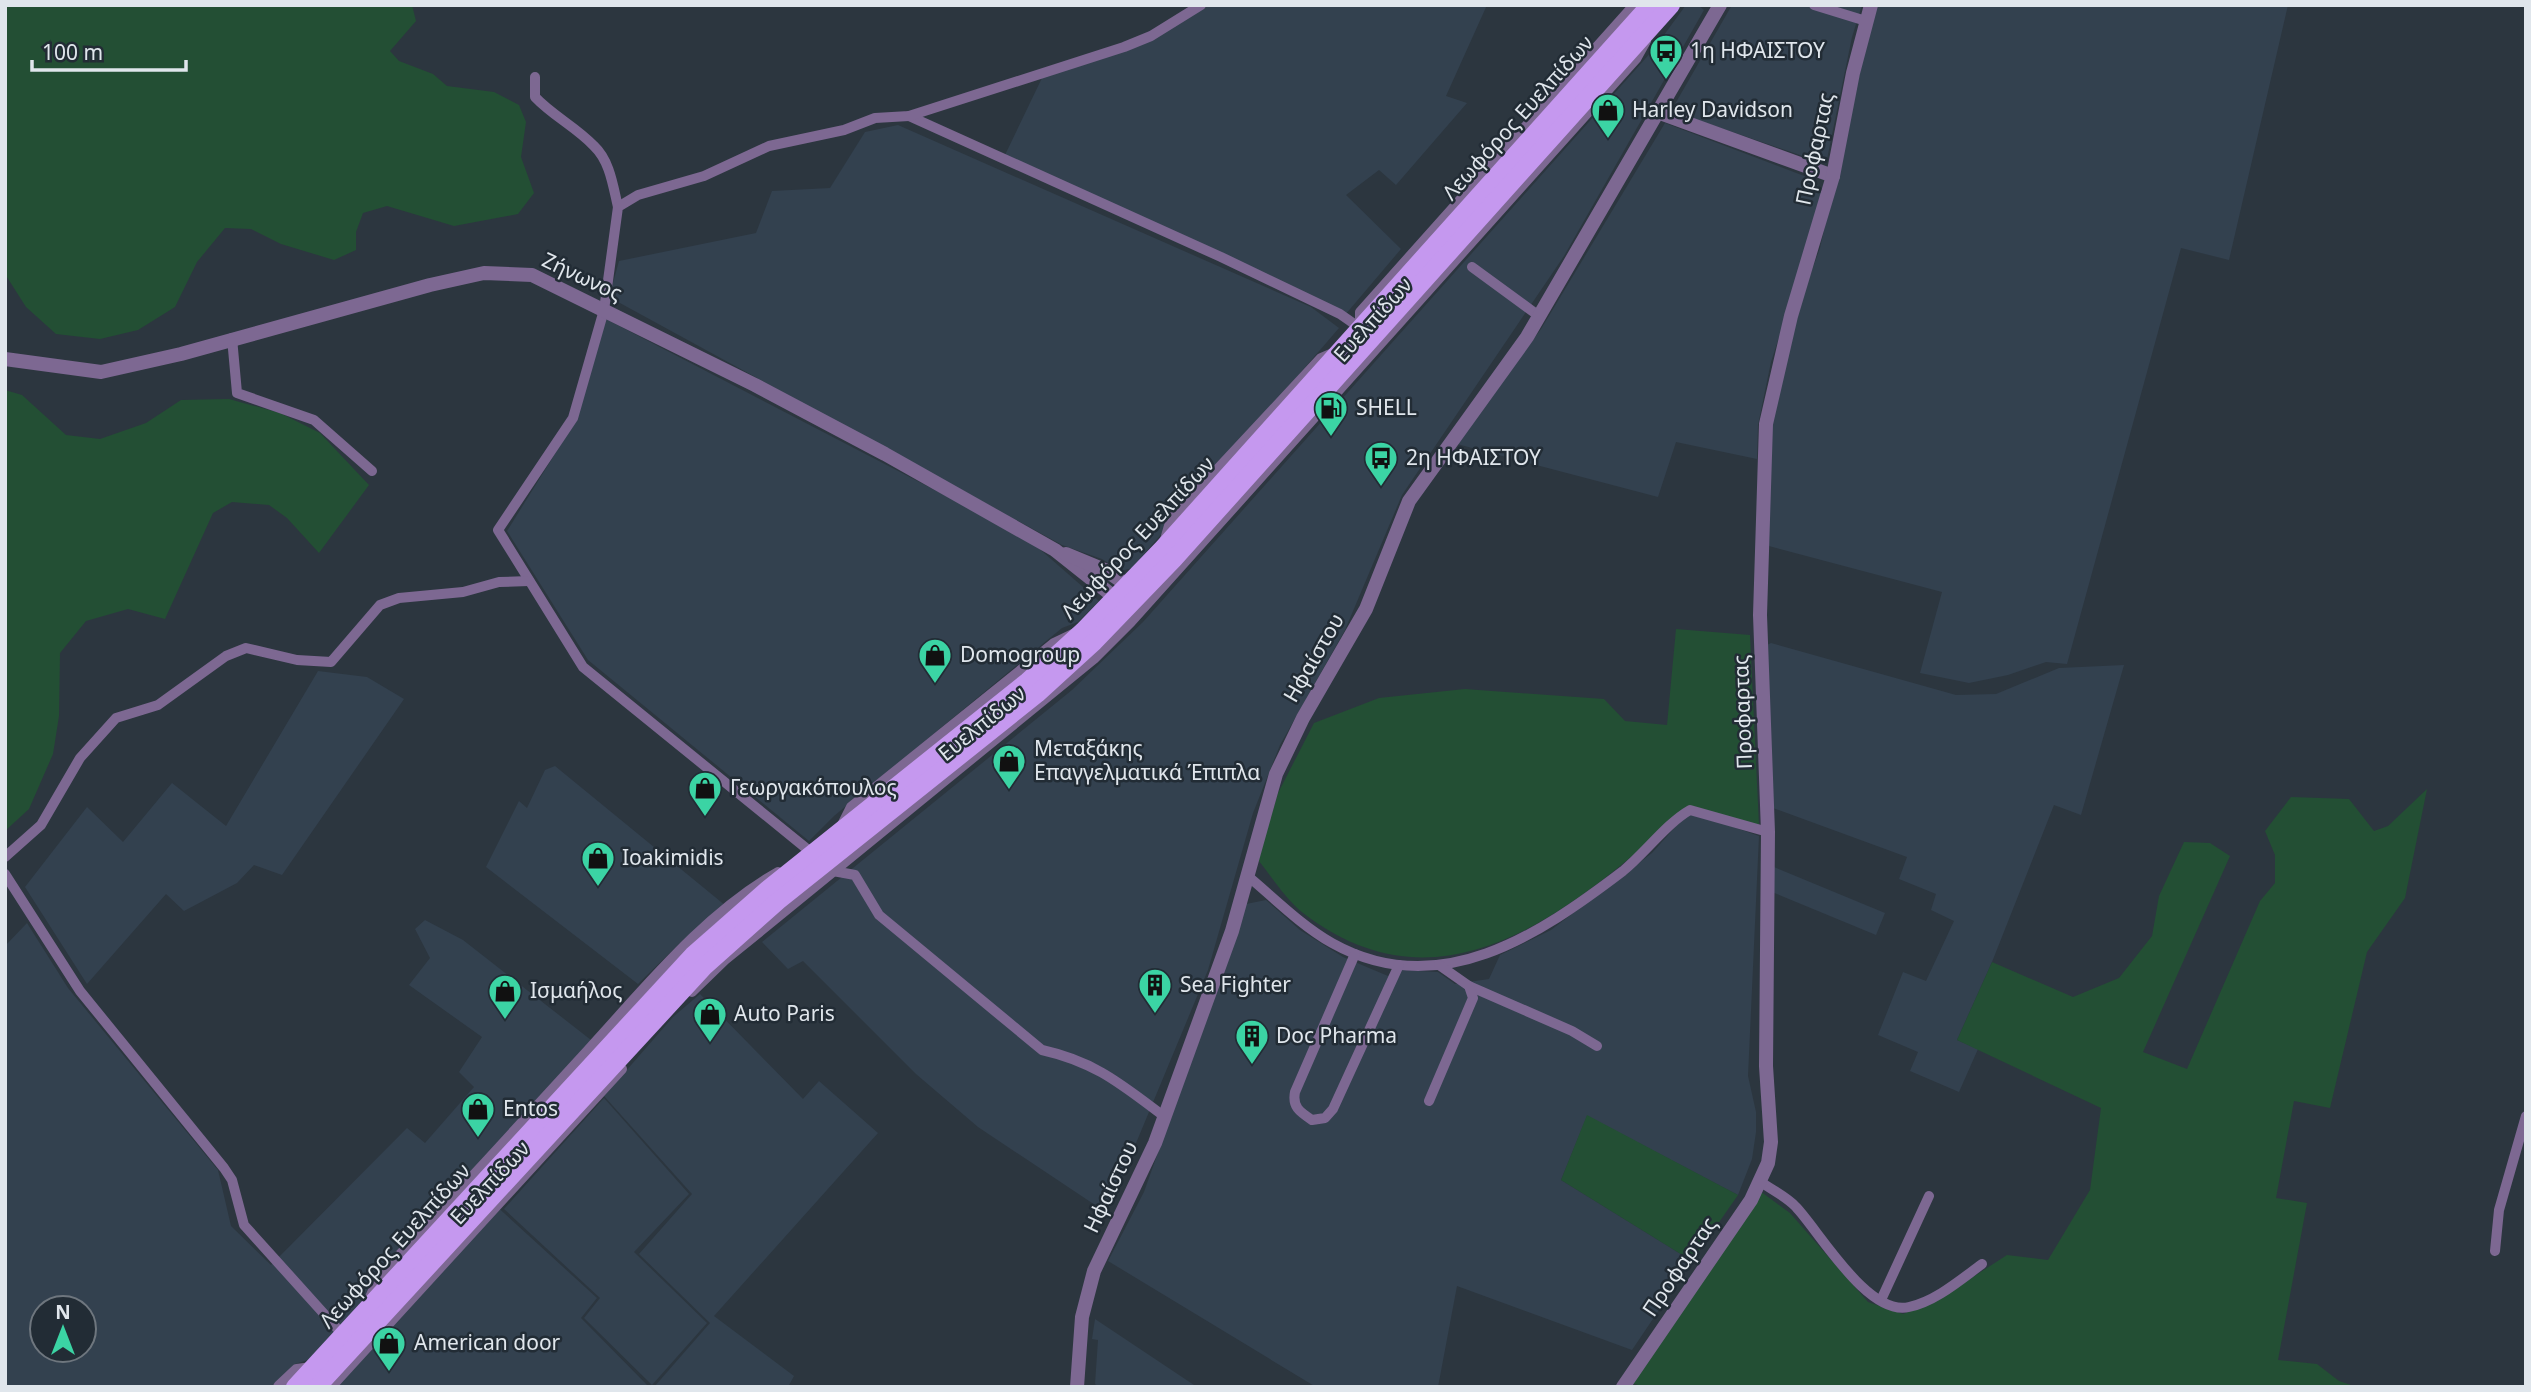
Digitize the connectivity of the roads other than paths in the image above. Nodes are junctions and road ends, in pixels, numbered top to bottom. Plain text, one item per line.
1 (1201, 5) edge
2 (1634, 5) edge
3 (1650, 5) edge
4 (1671, 5) edge
5 (1814, 5) edge
6 (1871, 5) edge
7 (1718, 6) edge
8 (1866, 21) junction
9 (535, 77) dead end
10 (1657, 112) junction
11 (909, 116) junction
12 (1833, 176) junction
13 (618, 207) junction
14 (1472, 267) dead end
15 (604, 310) junction
16 (1539, 316) junction
17 (1360, 328) junction
18 (232, 338) junction
19 (5, 359) edge
20 (1268, 442) junction
21 (372, 471) dead end
22 (1214, 523) junction
23 (529, 581) junction
24 (1127, 596) junction
25 (965, 760) junction
26 (1768, 832) junction
27 (812, 853) junction
28 (5, 857) edge
29 (833, 871) junction
30 (5, 874) edge
31 (1249, 877) junction
32 (1355, 954) junction
33 (1399, 965) junction
34 (1439, 965) junction
35 (1469, 986) junction
36 (1597, 1046) dead end
37 (634, 1049) junction
38 (1429, 1101) dead end
39 (2526, 1116) edge
40 (1165, 1117) junction
41 (2522, 1134) edge
42 (1761, 1182) junction
43 (1929, 1196) dead end
44 (2495, 1251) dead end
45 (1982, 1264) dead end
46 (1881, 1300) junction
47 (377, 1318) junction
48 (350, 1348) junction
49 (312, 1369) junction
50 (281, 1387) edge
51 (295, 1387) edge
52 (317, 1387) edge
53 (331, 1387) edge
54 (1077, 1387) edge
55 (1623, 1387) edge

1 - 11 street
2 - 17 street, Ευελπίδων
3 - 17 main road, Λεωφόρος Ευελπίδων
4 - 20 main road, Λεωφόρος Ευελπίδων
5 - 8 street
6 - 8 street, Προφαρτας
7 - 10 street, Ηφαίστου
8 - 12 street, Προφαρτας
9 - 13 street
10 - 12 street
10 - 16 street, Ηφαίστου
11 - 13 street
11 - 17 street
12 - 26 street, Προφαρτας
13 - 15 street
14 - 16 street
15 - 18 street, Ζήνωνος
15 - 23 street
15 - 24 street, Ζήνωνος
16 - 31 street, Ηφαίστου
17 - 20 main road, Λεωφόρος Ευελπίδων
18 - 19 street, Ζήνωνος
18 - 21 street
20 - 22 main road, Λεωφόρος Ευελπίδων
20 - 24 main road, Λεωφόρος Ευελπίδων
22 - 24 main road, Λεωφόρος Ευελπίδων
22 - 25 street, Ευελπίδων
23 - 27 street
23 - 28 street
24 - 25 main road, Λεωφόρος Ευελπίδων
24 - 27 main road, Λεωφόρος Ευελπίδων
25 - 29 street, Ευελπίδων
25 - 37 main road, Λεωφόρος Ευελπίδων
26 - 34 street
26 - 42 street, Προφαρτας
27 - 47 main road, Λεωφόρος Ευελπίδων
29 - 37 street, Ευελπίδων
29 - 40 street
30 - 48 street
31 - 32 street
31 - 40 street, Ηφαίστου
32 - 33 street
32 - 33 street
33 - 34 street
34 - 35 street
35 - 36 street
35 - 38 street
37 - 47 main road, Λεωφόρος Ευελπίδων
39 - 41 street
40 - 54 street, Ηφαίστου
41 - 44 street
42 - 46 street
42 - 55 street, Προφαρτας
43 - 46 street
45 - 46 street
47 - 48 main road, Λεωφόρος Ευελπίδων
47 - 48 street
48 - 49 main road, Λεωφόρος Ευελπίδων
48 - 52 main road, Λεωφόρος Ευελπίδων
48 - 53 street
49 - 50 street
49 - 51 main road, Λεωφόρος Ευελπίδων

